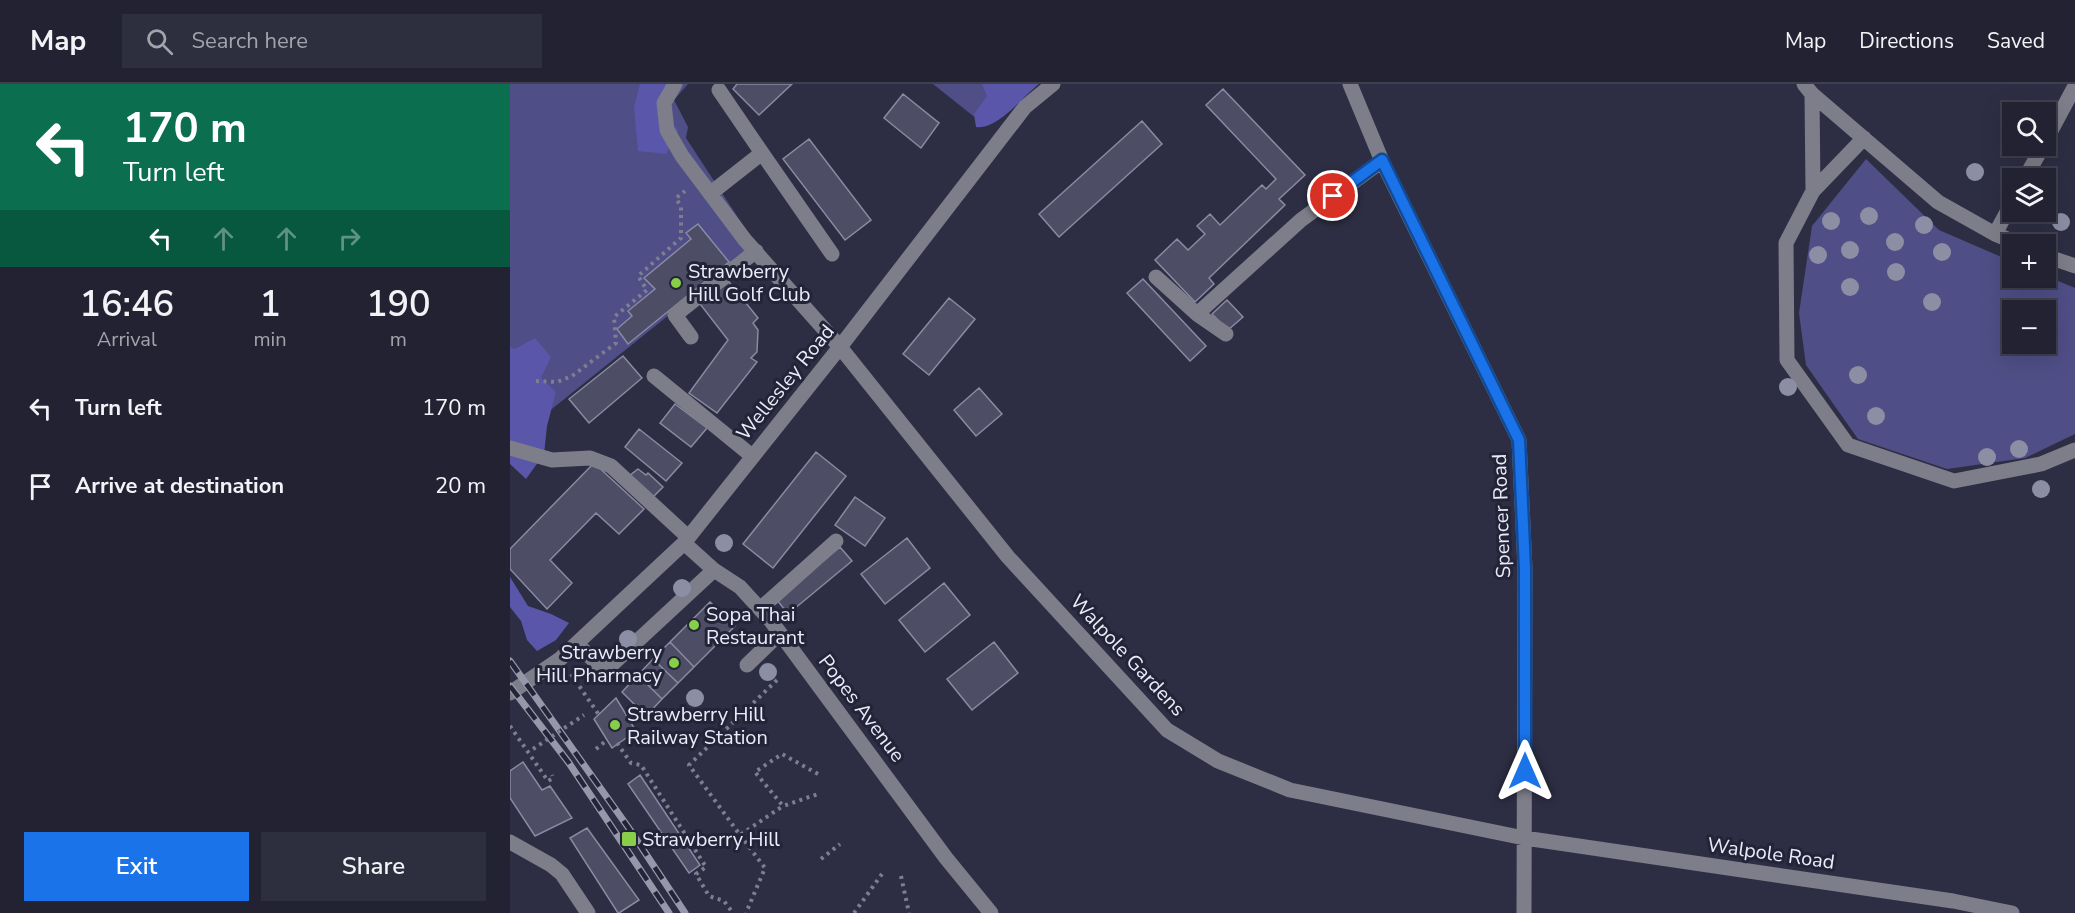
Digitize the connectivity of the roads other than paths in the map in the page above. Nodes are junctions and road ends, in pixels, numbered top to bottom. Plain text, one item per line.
1 (675, 84) edge
2 (1053, 84) edge
3 (1350, 84) edge
4 (2075, 86) edge
5 (1808, 89) edge
6 (719, 90) dead end
7 (2056, 121) edge
8 (1864, 138) junction
9 (762, 153) junction
10 (1382, 160) junction
11 (1813, 191) junction
12 (711, 193) junction
13 (2002, 221) edge
14 (1995, 234) junction
15 (2002, 237) edge
16 (756, 251) junction
17 (832, 254) dead end
18 (2056, 259) edge
19 (2075, 266) edge
20 (1156, 277) dead end
21 (1197, 314) junction
22 (1226, 334) dead end
23 (692, 337) dead end
24 (840, 347) junction
25 (654, 376) dead end
26 (510, 448) edge
27 (2075, 450) edge
28 (752, 456) junction
29 (686, 540) junction
30 (836, 542) dead end
31 (714, 570) junction
32 (760, 609) junction
33 (780, 633) junction
34 (577, 644) junction
35 (747, 665) dead end
36 (510, 693) edge
37 (1524, 838) junction
38 (510, 842) edge
39 (588, 913) edge
40 (991, 913) edge
41 (1524, 913) edge
42 (2012, 913) edge

1 - 12 street, Walpole Gardens
2 - 24 street, Wellesley Road
3 - 10 street, Spencer Road
4 - 7 street
5 - 8 street
5 - 11 street
6 - 9 street
8 - 11 street
8 - 14 street
9 - 12 street
9 - 17 street
10 - 21 street
10 - 37 street, Spencer Road
11 - 27 street
12 - 16 street, Walpole Gardens
13 - 14 street
14 - 15 street
16 - 23 street
16 - 24 street, Walpole Gardens
18 - 19 street
20 - 21 street
21 - 22 street
24 - 28 street, Wellesley Road
24 - 37 street, Walpole Gardens
25 - 28 street
26 - 29 street, Popes Avenue
28 - 29 street, Wellesley Road
29 - 31 street, Popes Avenue
29 - 34 street, Wellesley Road
30 - 32 street
31 - 32 street, Popes Avenue
31 - 34 street
32 - 33 street, Popes Avenue
33 - 35 street
33 - 40 street, Popes Avenue
34 - 36 street, Wellesley Road
37 - 41 street, Spencer Road
37 - 42 street, Walpole Road
38 - 39 street

